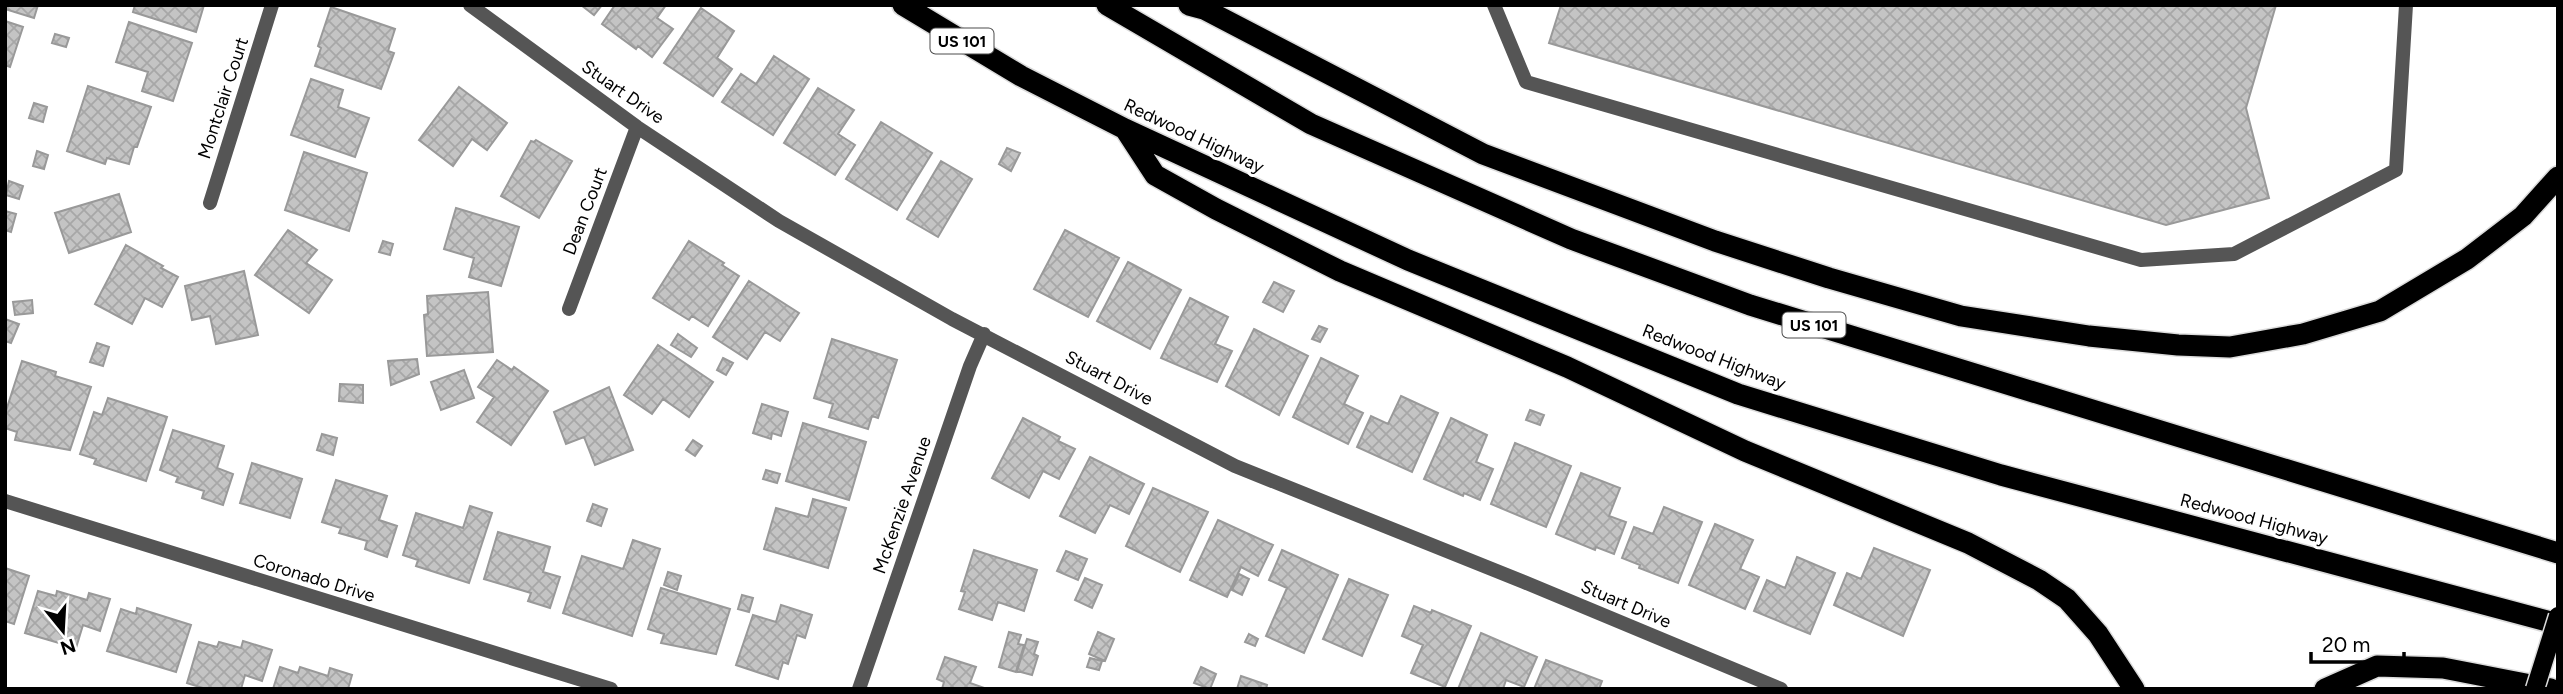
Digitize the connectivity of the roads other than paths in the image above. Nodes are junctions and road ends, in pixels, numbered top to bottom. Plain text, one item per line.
1 (272, 5) edge
2 (470, 5) edge
3 (903, 5) edge
4 (1107, 5) edge
5 (1189, 5) edge
6 (1494, 5) edge
7 (2406, 5) edge
8 (637, 127) junction
9 (1125, 129) junction
10 (2558, 177) edge
11 (210, 203) dead end
12 (569, 309) dead end
13 (984, 334) junction
14 (5, 501) edge
15 (2558, 553) edge
16 (2558, 616) edge
17 (2558, 624) edge
18 (611, 689) edge
19 (859, 689) edge
20 (1781, 689) edge
21 (2134, 689) edge
22 (2325, 689) edge
23 (2535, 689) edge
24 (2551, 689) edge

1 - 11 street, Montclair Court
2 - 8 street, Stuart Drive
3 - 9 highway, Redwood Highway / US 101
4 - 15 highway, US 101
5 - 10 highway
6 - 7 street
8 - 12 street, Dean Court
8 - 13 street, Stuart Drive
9 - 17 highway, Redwood Highway / US 101
9 - 21 highway
13 - 19 street, McKenzie Avenue
13 - 20 street, Stuart Drive
14 - 18 street, Coronado Drive
16 - 23 main road, bridge
22 - 24 highway

